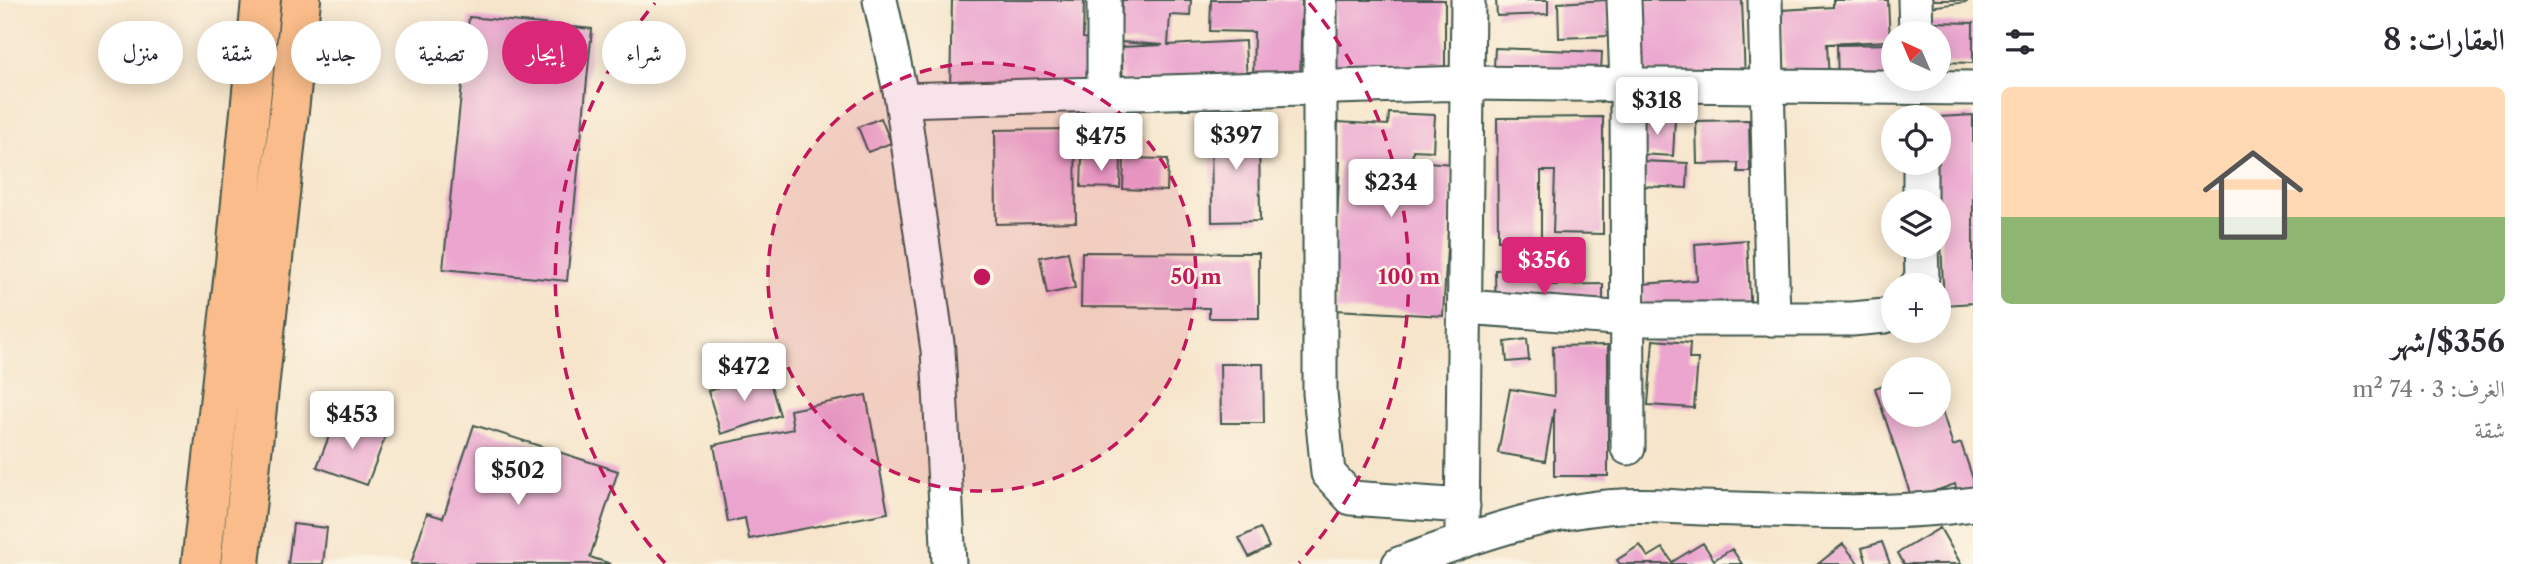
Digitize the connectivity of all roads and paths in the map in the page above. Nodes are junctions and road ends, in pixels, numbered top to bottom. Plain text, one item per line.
1 (261, 0) edge
2 (301, 0) edge
3 (880, 0) edge
4 (1104, 0) edge
5 (1320, 0) edge
6 (1468, 0) edge
7 (1625, 0) edge
8 (1765, 0) edge
9 (1915, 0) edge
10 (1916, 21) edge
11 (1467, 83) junction
12 (1627, 85) junction
13 (1768, 86) junction
14 (1320, 88) junction
15 (1973, 88) edge
16 (1104, 94) junction
17 (1918, 95) edge
18 (902, 100) junction
19 (1465, 307) junction
20 (1881, 316) edge
21 (1628, 319) junction
22 (1773, 319) junction
23 (1628, 448) dead end
24 (1973, 504) edge
25 (1463, 506) junction
26 (1462, 542) junction
27 (201, 564) edge
28 (240, 564) edge
29 (948, 564) edge
30 (1399, 564) edge

1 - 27 main road
2 - 28 main road
3 - 18 street
4 - 16 street
5 - 14 street
6 - 11 street
7 - 12 street
8 - 13 street
9 - 10 street
11 - 12 street
11 - 14 street
11 - 19 street
12 - 13 street
12 - 21 street
13 - 17 street
13 - 22 street
14 - 16 street
14 - 25 street
15 - 17 street
16 - 18 street
18 - 29 street
19 - 21 street
19 - 25 street
20 - 22 street
21 - 22 street
21 - 23 street
24 - 26 street
25 - 26 street
26 - 30 street

